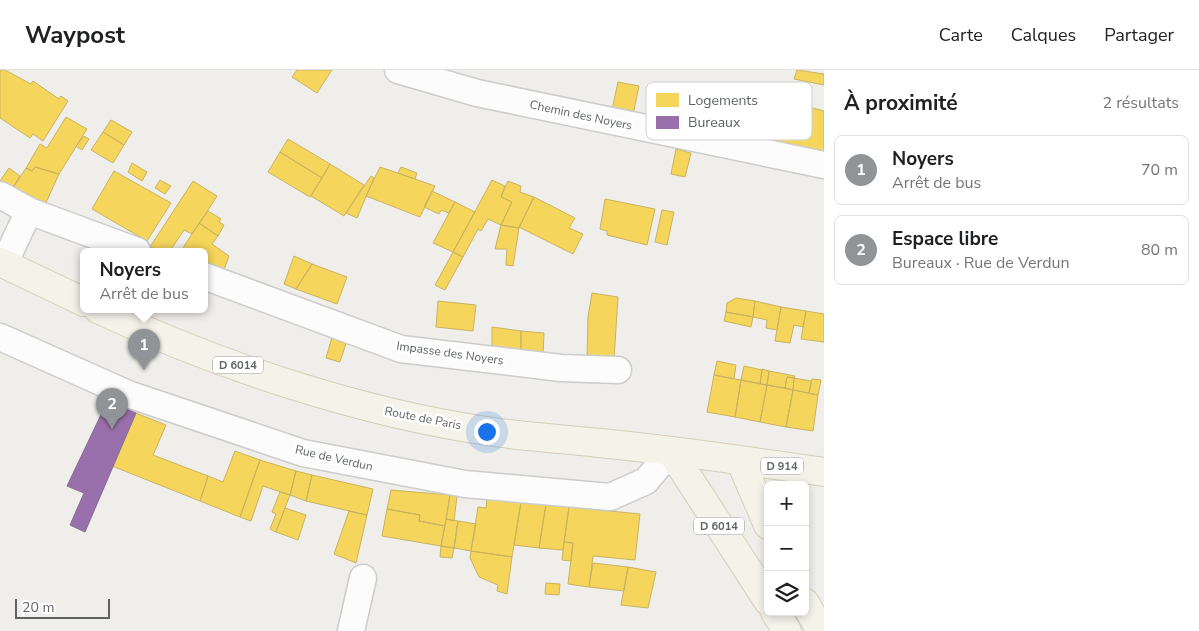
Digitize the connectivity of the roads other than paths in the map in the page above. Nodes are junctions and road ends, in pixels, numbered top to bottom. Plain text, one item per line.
1 (398, 70) edge
2 (646, 128) edge
3 (704, 140) edge
4 (824, 165) edge
5 (0, 195) edge
6 (29, 211) junction
7 (129, 248) edge
8 (2, 263) edge
9 (208, 277) edge
10 (80, 300) edge
11 (106, 313) edge
12 (0, 337) edge
13 (618, 370) dead end
14 (670, 451) junction
15 (704, 455) joint
16 (740, 460) junction
17 (824, 472) edge
18 (764, 516) edge
19 (363, 578) dead end
20 (764, 595) edge
21 (809, 610) edge
22 (778, 616) edge
23 (351, 631) edge
24 (787, 631) edge
25 (821, 631) edge

1 - 2 street, Chemin des Noyers
3 - 4 street, Chemin des Noyers
5 - 6 street
6 - 7 street
6 - 8 street
8 - 10 main road
9 - 13 street, Impasse des Noyers
11 - 14 main road, Route de Paris / D 6014
12 - 14 street, Rue de Verdun
14 - 15 main road, Route de Paris / D 6014
14 - 20 main road, D 6014
15 - 16 main road, Route de Paris / D 914
16 - 17 main road, Route de Paris / D 914
16 - 18 main road
19 - 23 street
21 - 25 main road
22 - 24 main road

